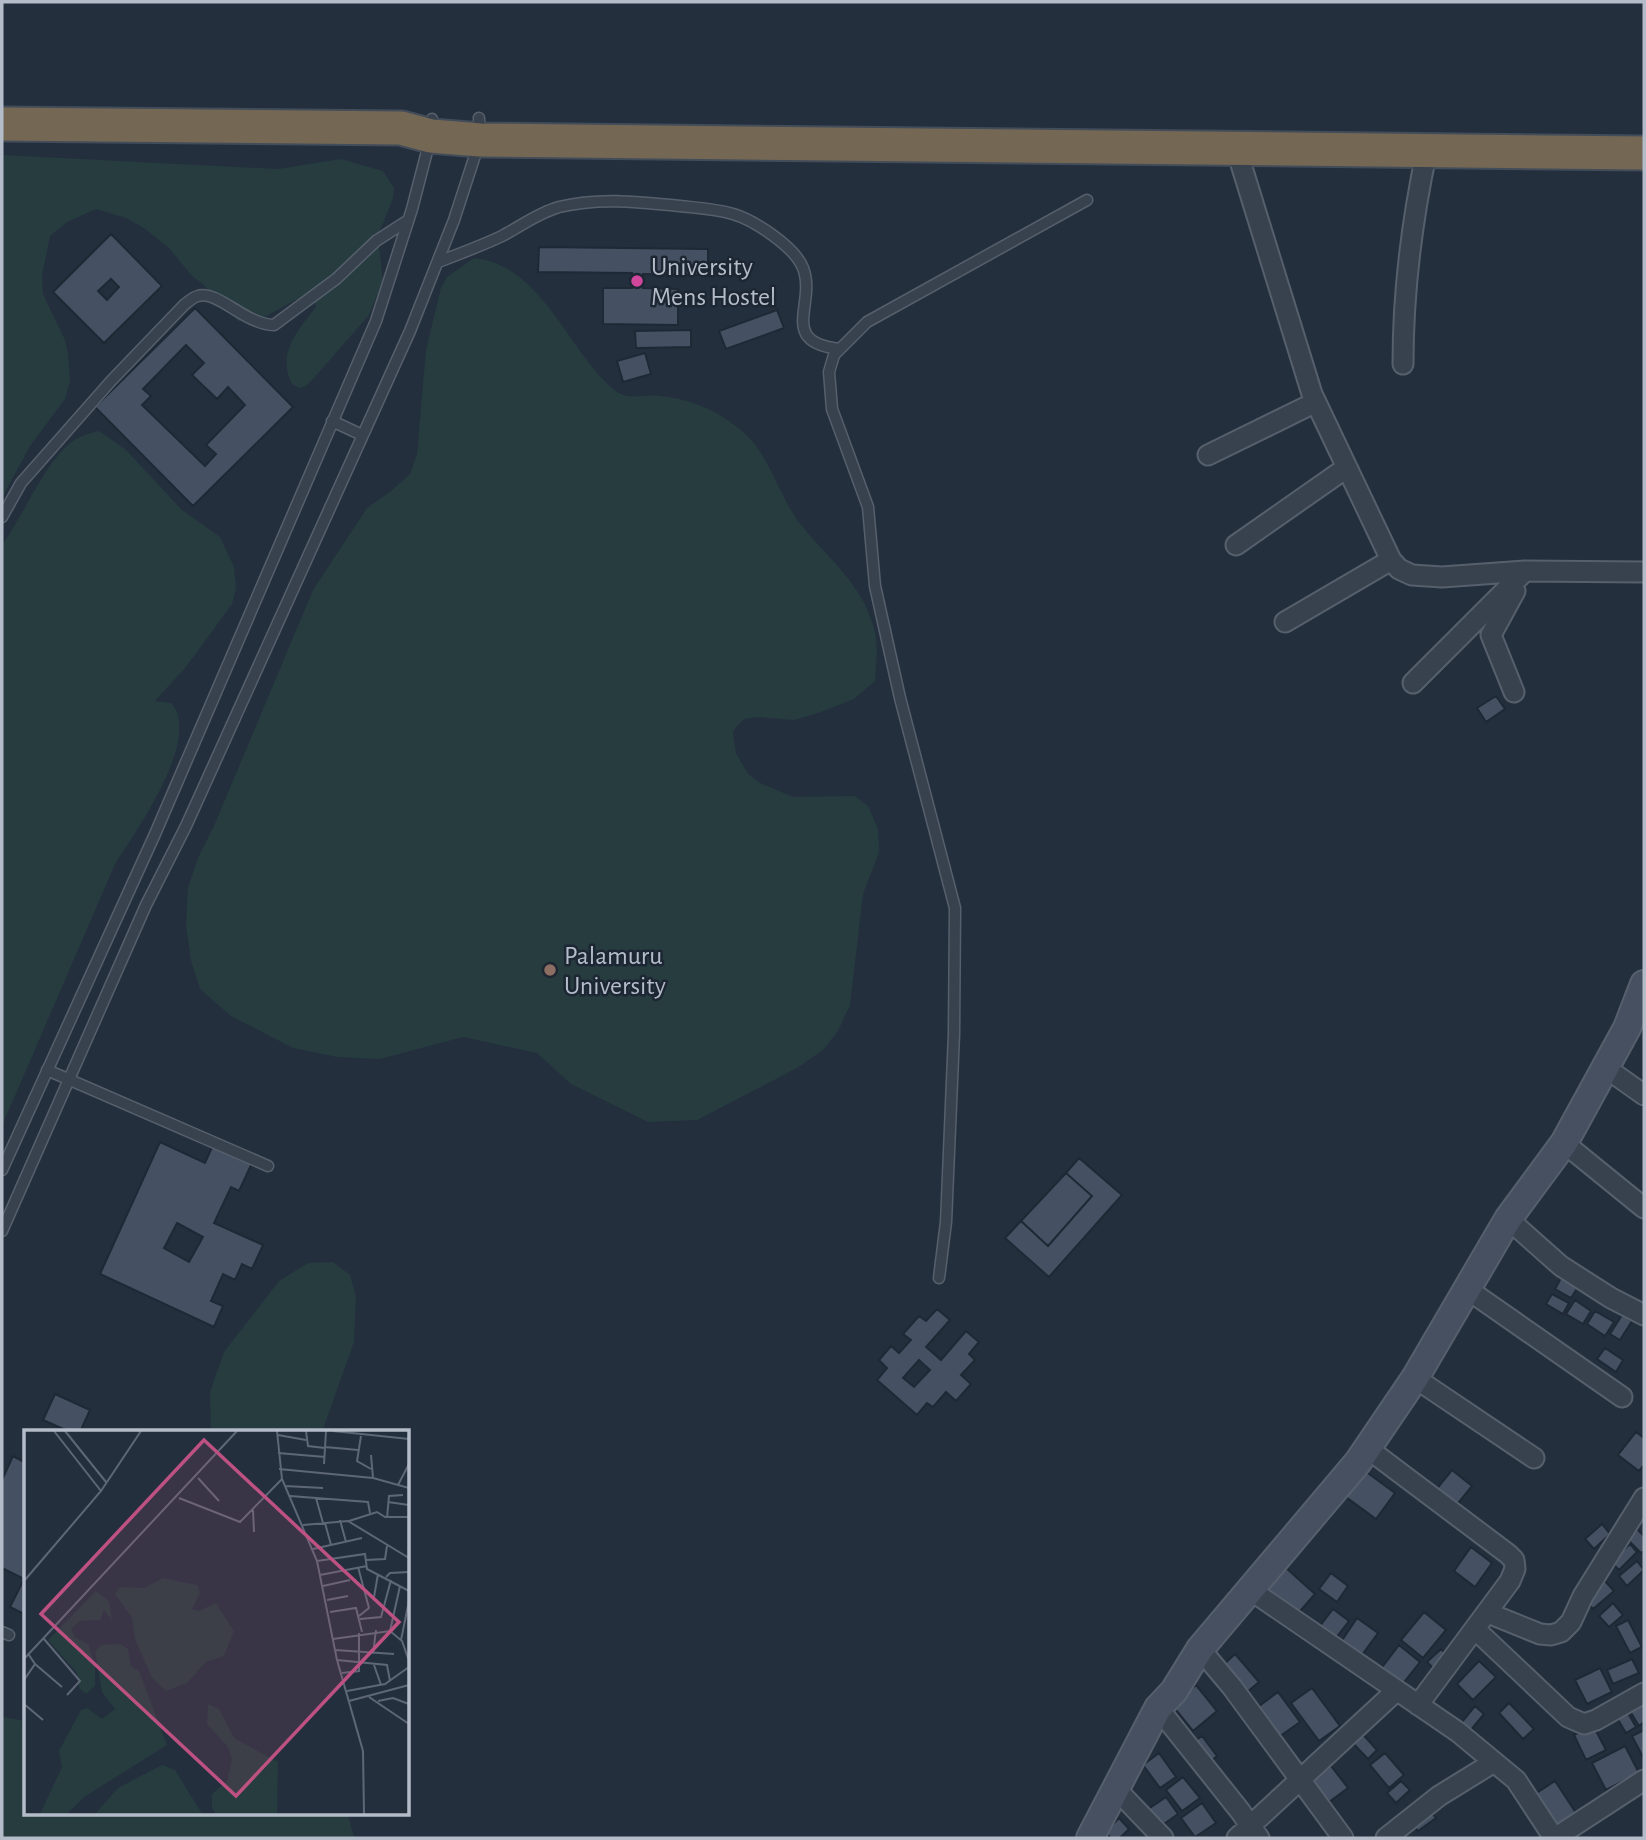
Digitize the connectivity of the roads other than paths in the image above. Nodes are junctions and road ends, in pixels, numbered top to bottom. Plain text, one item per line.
1 (2, 124) edge
2 (421, 127) junction
3 (479, 129) junction
4 (1644, 130) edge
5 (1236, 148) junction
6 (1427, 150) junction
7 (1644, 152) edge
8 (1087, 200) dead end
9 (407, 220) junction
10 (438, 262) junction
11 (840, 349) junction
12 (1403, 364) dead end
13 (1316, 402) junction
14 (332, 421) junction
15 (362, 435) junction
16 (1208, 455) dead end
17 (1346, 468) junction
18 (2, 517) edge
19 (1236, 545) dead end
20 (1391, 560) junction
21 (1525, 571) junction
22 (1644, 572) edge
23 (1285, 622) dead end
24 (1413, 683) dead end
25 (1514, 692) dead end
26 (1644, 984) edge
27 (1606, 1068) junction
28 (47, 1070) junction
29 (71, 1079) junction
30 (1644, 1095) edge
31 (1564, 1143) junction
32 (268, 1166) dead end
33 (2, 1170) edge
34 (1644, 1208) edge
35 (1508, 1219) junction
36 (2, 1231) edge
37 (939, 1278) dead end
38 (1467, 1289) junction
39 (1644, 1315) edge
40 (1415, 1378) junction
41 (1622, 1398) dead end
42 (1367, 1448) junction
43 (1534, 1458) dead end
44 (1644, 1498) edge
45 (1249, 1589) junction
46 (1488, 1613) junction
47 (1475, 1630) junction
48 (1200, 1649) junction
49 (1396, 1691) junction
50 (1644, 1693) edge
51 (1418, 1705) junction
52 (1158, 1707) junction
53 (1494, 1762) junction
54 (1299, 1780) junction
55 (1644, 1780) edge
56 (1117, 1790) junction
57 (1249, 1834) edge
58 (1090, 1838) edge
59 (1163, 1838) edge
60 (1343, 1838) edge
61 (1387, 1838) edge
62 (1555, 1838) edge

1 - 2 highway
2 - 3 highway
2 - 9 lane
3 - 4 highway
3 - 5 highway
3 - 10 lane
5 - 6 highway
5 - 13 street
6 - 7 highway
6 - 12 street
8 - 11 lane
9 - 14 lane
9 - 18 lane
10 - 11 lane
10 - 15 lane
11 - 37 lane
13 - 16 street
13 - 17 street
14 - 15 lane
14 - 28 lane
15 - 29 lane
17 - 19 street
17 - 20 street
20 - 21 street
20 - 23 street
21 - 22 street
21 - 24 street
21 - 25 street
26 - 27 street
27 - 30 street
27 - 31 street
28 - 29 lane
28 - 33 lane
29 - 32 lane
29 - 36 lane
31 - 34 street
31 - 35 street
35 - 38 street
35 - 39 street
38 - 40 street
38 - 41 street
40 - 42 street
40 - 43 street
42 - 45 street
42 - 46 street
44 - 46 street
45 - 48 street
45 - 49 street
46 - 47 street
47 - 50 street
47 - 51 street
48 - 52 street
48 - 54 street
49 - 51 street
49 - 54 street
51 - 53 street
52 - 56 street
52 - 57 street
53 - 61 street
53 - 62 street
54 - 57 street
54 - 60 street
55 - 62 street
56 - 58 street
56 - 59 street

